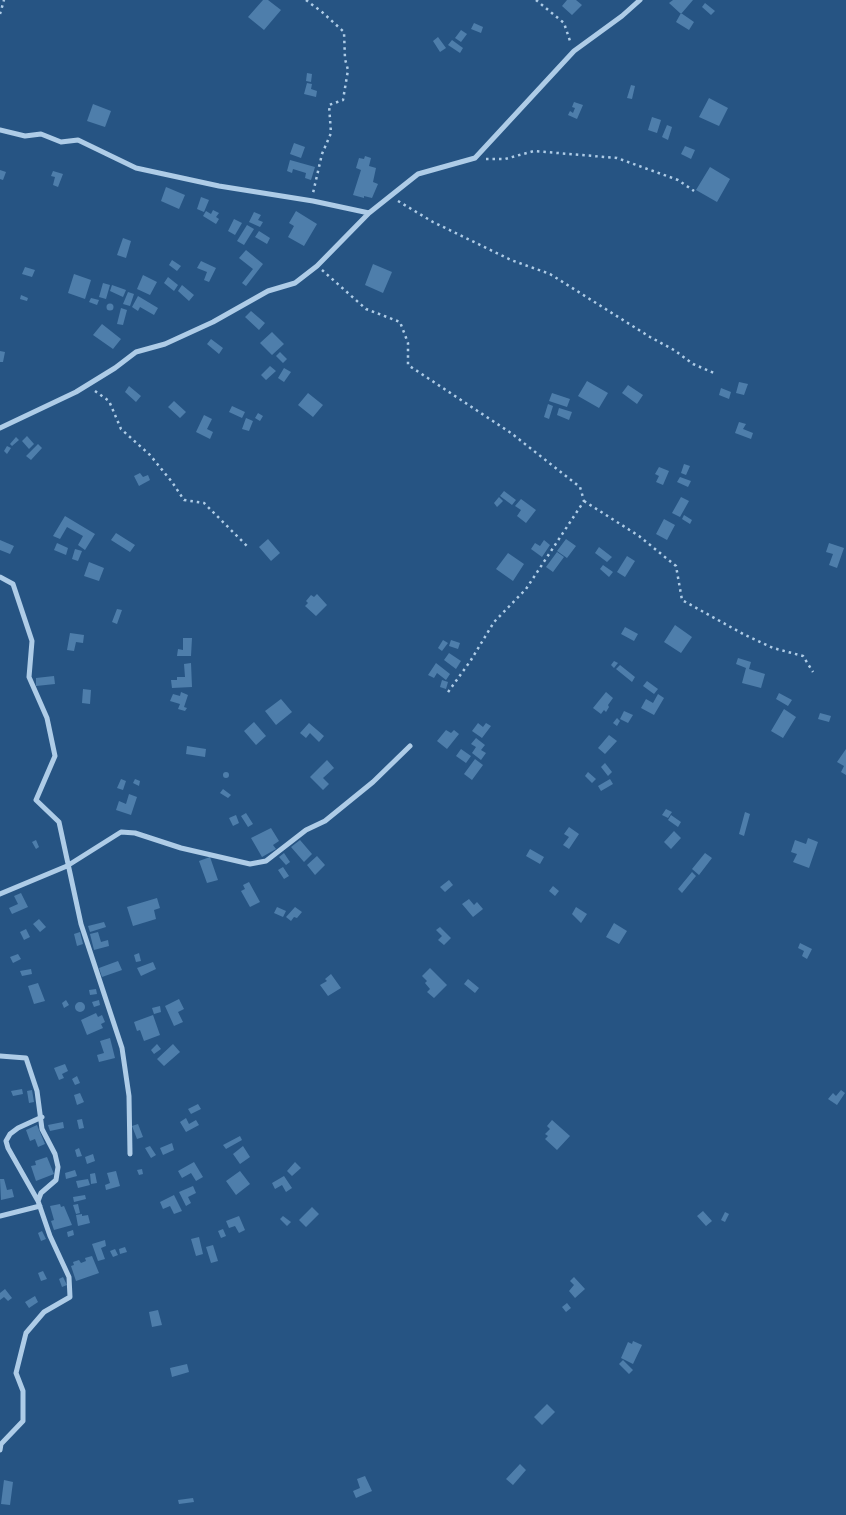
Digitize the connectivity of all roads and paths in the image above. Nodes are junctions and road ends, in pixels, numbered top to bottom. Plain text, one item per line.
1 (4, 0) edge
2 (306, 0) edge
3 (536, 0) edge
4 (640, 0) edge
5 (0, 14) edge
6 (574, 51) junction
7 (0, 130) edge
8 (475, 158) junction
9 (694, 191) dead end
10 (391, 196) junction
11 (313, 201) junction
12 (369, 214) junction
13 (317, 266) junction
14 (714, 373) dead end
15 (88, 385) junction
16 (0, 428) edge
17 (584, 501) junction
18 (249, 548) dead end
19 (0, 577) edge
20 (814, 672) dead end
21 (446, 695) dead end
22 (410, 746) dead end
23 (67, 866) junction
24 (0, 894) edge
25 (0, 1056) edge
26 (42, 1117) junction
27 (130, 1154) dead end
28 (39, 1204) junction
29 (0, 1216) edge
30 (0, 1450) edge

1 - 5 path
2 - 11 path
3 - 6 path
4 - 6 street
6 - 8 street
7 - 11 street
8 - 9 path
8 - 10 street
10 - 12 street
10 - 14 path
11 - 12 street
12 - 13 street
13 - 15 street
13 - 17 path
15 - 16 street
15 - 18 path
17 - 20 path
17 - 21 path
19 - 23 street
22 - 23 street
23 - 24 street
23 - 27 street
25 - 26 street
26 - 28 street
26 - 28 street
28 - 29 street
28 - 30 street

